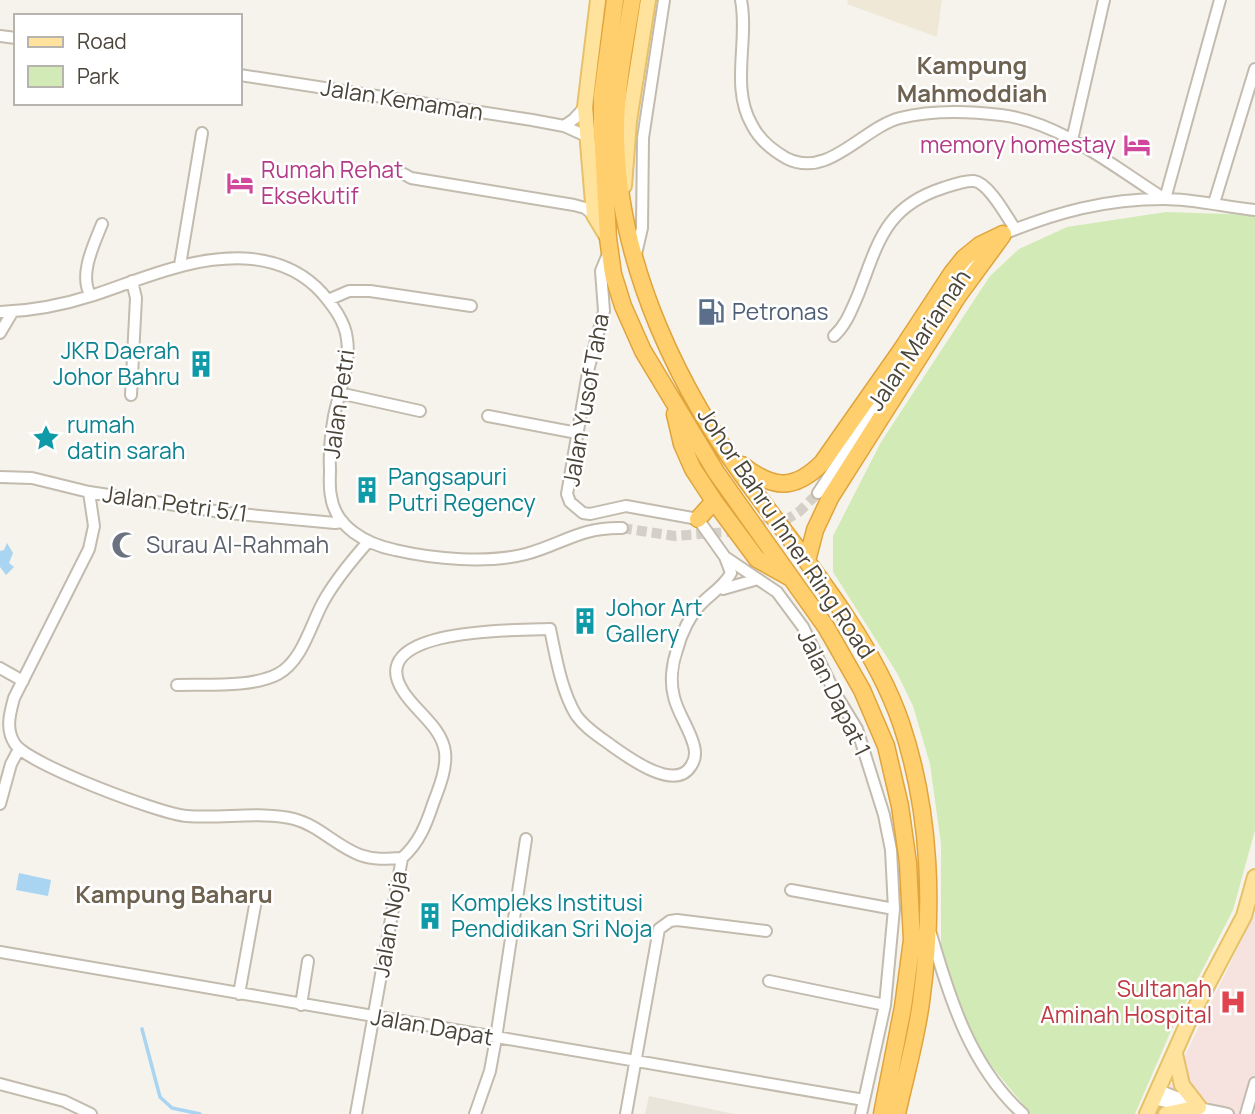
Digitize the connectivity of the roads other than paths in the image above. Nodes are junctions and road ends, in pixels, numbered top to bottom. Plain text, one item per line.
1 (598, 0) edge
2 (615, 0) edge
3 (632, 0) edge
4 (648, 0) edge
5 (664, 0) edge
6 (740, 0) edge
7 (1104, 0) edge
8 (1220, 0) edge
9 (1255, 68) edge
10 (242, 75) edge
11 (584, 107) junction
12 (564, 125) junction
13 (202, 133) dead end
14 (586, 136) junction
15 (1072, 140) junction
16 (404, 174) dead end
17 (590, 185) junction
18 (1165, 199) junction
19 (1214, 203) junction
20 (574, 205) junction
21 (1255, 210) edge
22 (622, 212) junction
23 (594, 215) junction
24 (102, 224) dead end
25 (1009, 231) junction
26 (609, 243) junction
27 (635, 257) junction
28 (180, 265) junction
29 (132, 281) junction
30 (91, 296) junction
31 (328, 300) junction
32 (471, 306) dead end
33 (13, 311) junction
34 (0, 312) edge
35 (0, 333) edge
36 (834, 336) dead end
37 (339, 393) junction
38 (131, 395) dead end
39 (674, 404) junction
40 (420, 411) dead end
41 (488, 416) dead end
42 (577, 433) junction
43 (726, 453) junction
44 (0, 477) edge
45 (89, 492) junction
46 (818, 494) tunnel mouth
47 (714, 500) junction
48 (698, 519) junction
49 (343, 522) junction
50 (622, 528) tunnel mouth
51 (368, 542) junction
52 (725, 557) junction
53 (807, 561) junction
54 (758, 579) junction
55 (793, 579) junction
56 (717, 591) junction
57 (0, 668) edge
58 (23, 681) junction
59 (177, 685) dead end
60 (19, 748) junction
61 (1, 798) edge
62 (526, 839) dead end
63 (402, 858) junction
64 (1255, 877) edge
65 (791, 890) dead end
66 (256, 900) dead end
67 (894, 909) junction
68 (929, 928) junction
69 (766, 932) dead end
70 (0, 952) edge
71 (309, 961) dead end
72 (769, 981) dead end
73 (239, 994) junction
74 (301, 1005) junction
75 (885, 1005) junction
76 (374, 1017) junction
77 (496, 1038) junction
78 (1175, 1054) junction
79 (635, 1061) junction
80 (1255, 1083) edge
81 (0, 1084) edge
82 (1156, 1095) junction
83 (864, 1100) junction
84 (64, 1101) junction
85 (1199, 1107) junction
86 (62, 1114) edge
87 (91, 1114) edge
88 (356, 1114) edge
89 (475, 1114) edge
90 (626, 1114) edge
91 (862, 1114) edge
92 (881, 1114) edge
93 (897, 1114) edge
94 (1023, 1114) edge
95 (1147, 1114) edge
96 (1166, 1114) edge
97 (1228, 1114) edge
98 (1246, 1114) edge

1 - 11 main road
2 - 26 highway, Johor Bahru Inner Ring Road
3 - 22 highway, Johor Bahru Inner Ring Road
4 - 22 main road
5 - 27 street
6 - 15 street
7 - 15 street
8 - 18 street
9 - 19 street
10 - 12 street, Jalan Kemaman
11 - 12 street
11 - 14 main road
12 - 14 street, Jalan Kemaman
13 - 28 street
14 - 17 main road
15 - 18 street
16 - 20 street
17 - 20 street
17 - 23 main road
18 - 19 street, Jalan Mariamah
18 - 25 street, Jalan Mariamah
19 - 21 street, Jalan Mariamah
20 - 23 street
22 - 27 highway, Johor Bahru Inner Ring Road
23 - 26 main road
24 - 30 street
25 - 36 street
25 - 43 highway
25 - 46 street, Jalan Mariamah
25 - 53 highway
26 - 39 highway, Johor Bahru Inner Ring Road
26 - 42 street, Jalan Yusof Taha
27 - 43 highway, Johor Bahru Inner Ring Road
28 - 29 street, Jalan Petri
28 - 31 street, Jalan Petri
29 - 30 street, Jalan Petri
29 - 38 street
30 - 33 street, Jalan Petri
31 - 32 street
31 - 37 street, Jalan Petri
33 - 34 street, Jalan Petri
33 - 35 street
37 - 40 street
37 - 49 street, Jalan Petri
39 - 47 highway
39 - 55 highway, Johor Bahru Inner Ring Road
41 - 42 street
42 - 48 street, Jalan Yusof Taha
43 - 53 highway, Johor Bahru Inner Ring Road
44 - 45 street
45 - 49 street, Jalan Petri 5/1
45 - 58 street
47 - 48 highway
47 - 55 highway
48 - 52 street, Jalan Dapat 1
49 - 51 street
50 - 51 street
51 - 59 street
52 - 54 street, Jalan Dapat 1
52 - 56 street
53 - 68 highway, Johor Bahru Inner Ring Road
54 - 56 street
54 - 67 street, Jalan Dapat 1
55 - 92 highway, Johor Bahru Inner Ring Road
56 - 63 street
57 - 58 street
58 - 60 street
60 - 61 street
60 - 63 street
62 - 77 street
63 - 76 street, Jalan Noja
64 - 78 main road
65 - 67 street
66 - 73 street
67 - 75 street, Jalan Dapat 1
68 - 93 highway, Johor Bahru Inner Ring Road
68 - 94 street
69 - 79 street
70 - 73 street, Jalan Dapat
71 - 74 street
72 - 75 street
73 - 74 street, Jalan Dapat
74 - 76 street, Jalan Dapat
75 - 83 street, Jalan Dapat 1
76 - 77 street, Jalan Dapat
76 - 88 street, Jalan Noja
77 - 79 street, Jalan Dapat
77 - 89 street
78 - 82 main road
78 - 85 main road
79 - 83 street, Jalan Dapat
79 - 90 street
80 - 98 street
81 - 84 street
82 - 85 street
82 - 95 main road
83 - 91 street, Jalan Dapat 1
84 - 86 street
84 - 87 street
85 - 96 main road
85 - 97 street

